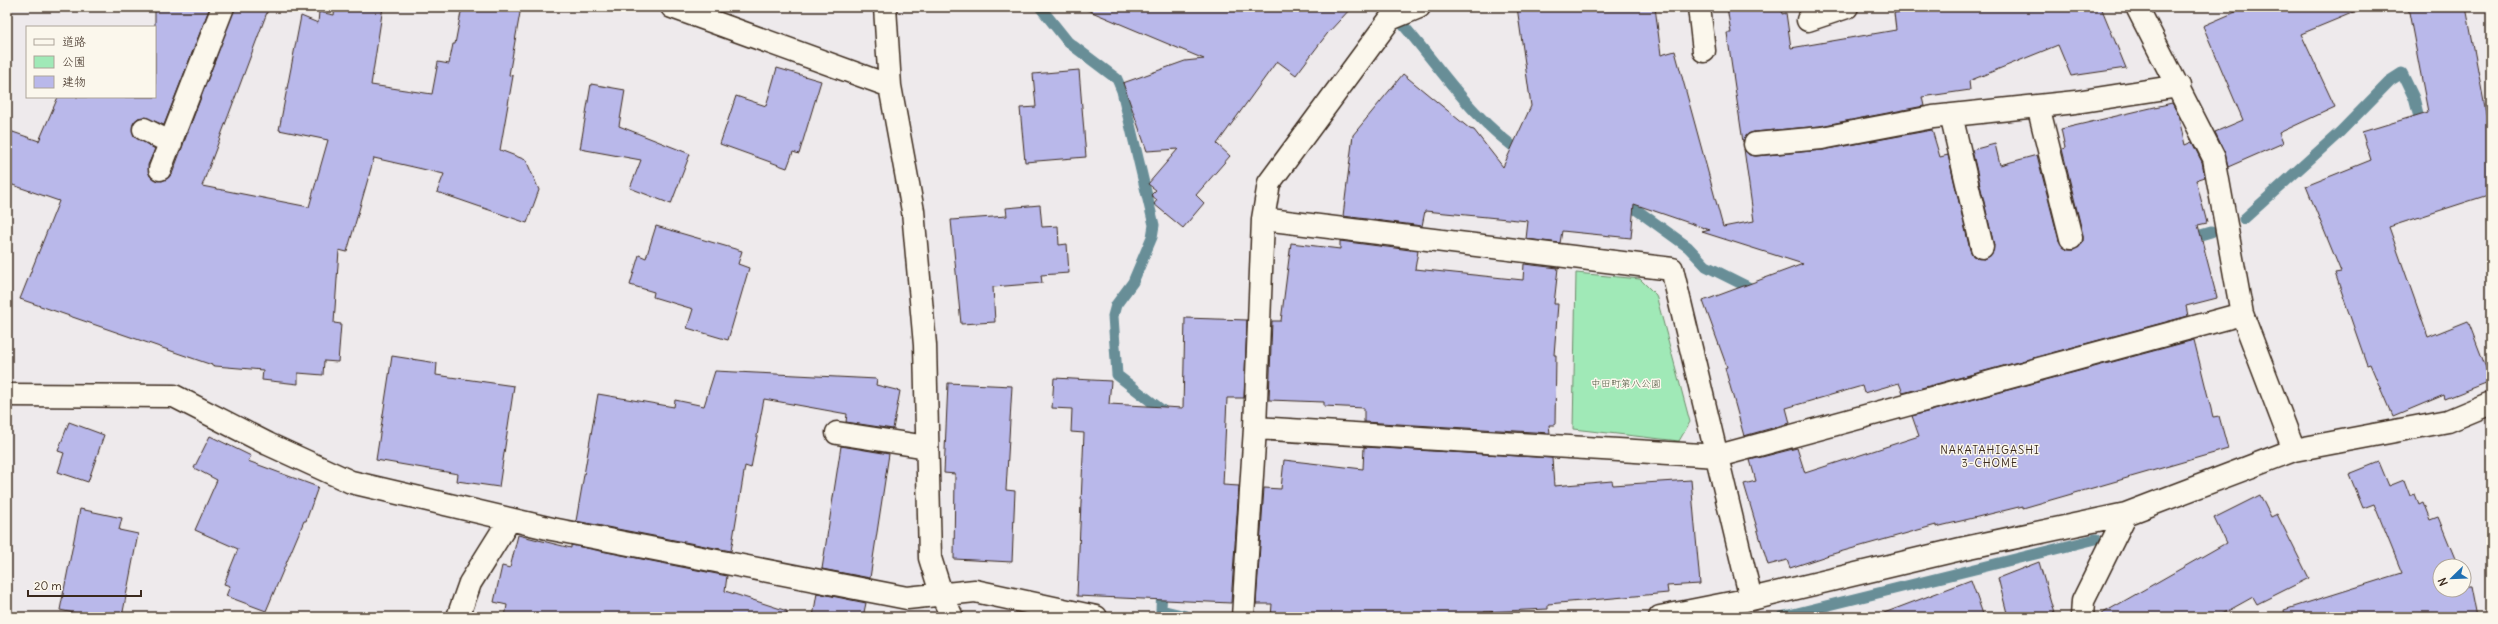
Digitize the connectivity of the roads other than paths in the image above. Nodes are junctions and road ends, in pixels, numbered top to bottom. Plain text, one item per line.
1 (223, 7) edge
2 (672, 7) edge
3 (885, 7) edge
4 (1419, 7) edge
5 (1699, 7) edge
6 (1847, 7) edge
7 (2141, 8) edge
8 (1808, 20) dead end
9 (1704, 52) dead end
10 (890, 86) junction
11 (2179, 86) junction
12 (2038, 106) junction
13 (1951, 115) junction
14 (144, 129) dead end
15 (171, 143) junction
16 (1755, 144) dead end
17 (160, 169) dead end
18 (1263, 219) junction
19 (2072, 238) dead end
20 (1982, 246) dead end
21 (2242, 314) junction
22 (7, 395) edge
23 (2491, 403) edge
24 (1255, 428) junction
25 (837, 432) dead end
26 (927, 447) junction
27 (2294, 450) junction
28 (1718, 456) junction
29 (2126, 514) junction
30 (510, 519) junction
31 (940, 593) junction
32 (1751, 599) junction
33 (458, 617) edge
34 (952, 617) edge
35 (1096, 617) edge
36 (1243, 617) edge
37 (1660, 617) edge
38 (2082, 617) edge

1 - 15 street
2 - 10 street
3 - 10 street
4 - 18 street
5 - 9 street
6 - 8 street
7 - 11 street
10 - 26 street
11 - 12 street
11 - 21 street
12 - 13 street
12 - 19 street
13 - 16 street
13 - 20 street
14 - 15 street
15 - 17 street
18 - 24 street
18 - 28 street
21 - 27 street
21 - 28 street
22 - 30 street
23 - 27 street
24 - 28 street
24 - 36 street
25 - 26 street
26 - 31 street
27 - 29 street
28 - 32 street
29 - 32 street
29 - 38 street
30 - 31 street
30 - 33 street
31 - 34 street
31 - 35 street
32 - 37 street

